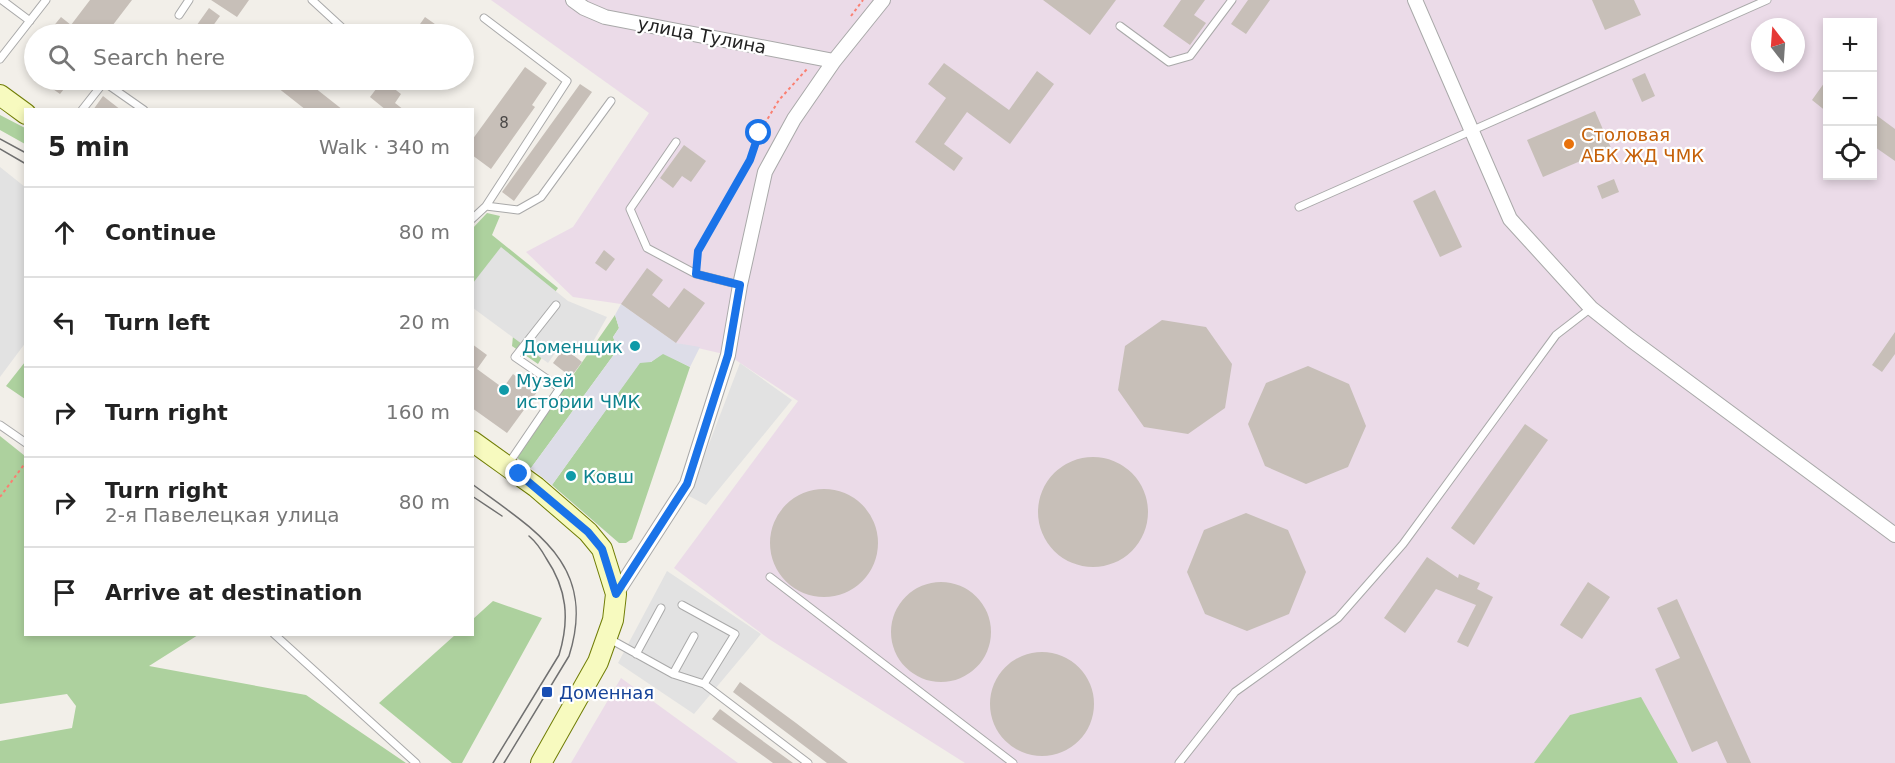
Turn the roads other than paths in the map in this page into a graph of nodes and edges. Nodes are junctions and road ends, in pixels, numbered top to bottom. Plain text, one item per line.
1 (2, 0) edge
2 (46, 0) edge
3 (189, 0) edge
4 (312, 0) edge
5 (573, 0) edge
6 (883, 0) edge
7 (1232, 0) edge
8 (1415, 0) edge
9 (1767, 0) edge
10 (179, 15) dead end
11 (484, 18) dead end
12 (30, 21) junction
13 (28, 24) edge
14 (338, 24) edge
15 (1120, 26) dead end
16 (24, 29) edge
17 (0, 59) edge
18 (834, 61) junction
19 (98, 90) edge
20 (115, 90) edge
21 (0, 95) edge
22 (611, 101) dead end
23 (84, 108) edge
24 (141, 108) edge
25 (24, 113) edge
26 (1471, 130) junction
27 (676, 142) dead end
28 (486, 206) junction
29 (1299, 207) dead end
30 (474, 217) edge
31 (740, 285) junction
32 (556, 305) dead end
33 (1592, 308) junction
34 (0, 425) edge
35 (24, 442) edge
36 (474, 442) edge
37 (507, 465) junction
38 (1895, 535) edge
39 (770, 577) dead end
40 (616, 594) junction
41 (681, 604) dead end
42 (661, 608) dead end
43 (276, 636) edge
44 (694, 636) dead end
45 (608, 638) junction
46 (636, 654) junction
47 (673, 674) junction
48 (704, 684) junction
49 (416, 763) edge
50 (541, 763) edge
51 (808, 763) edge
52 (1013, 763) edge
53 (1179, 763) edge

1 - 12 lane
2 - 12 lane
3 - 10 lane
4 - 14 lane
5 - 18 street, улица Тулина
6 - 18 street
7 - 15 lane
8 - 26 street
9 - 26 lane
11 - 28 lane
12 - 13 lane
16 - 17 lane
18 - 31 street
19 - 23 lane
20 - 24 lane
21 - 25 main road
22 - 28 lane
26 - 29 lane
26 - 33 street
27 - 31 lane
28 - 30 lane
31 - 40 street
32 - 37 lane
33 - 38 street
33 - 53 lane
34 - 35 lane
36 - 37 main road
37 - 40 main road
39 - 52 lane
40 - 45 main road
41 - 48 lane
42 - 46 lane
43 - 49 lane
44 - 47 lane
45 - 46 lane
45 - 50 main road
46 - 47 lane
47 - 48 lane
48 - 51 lane

